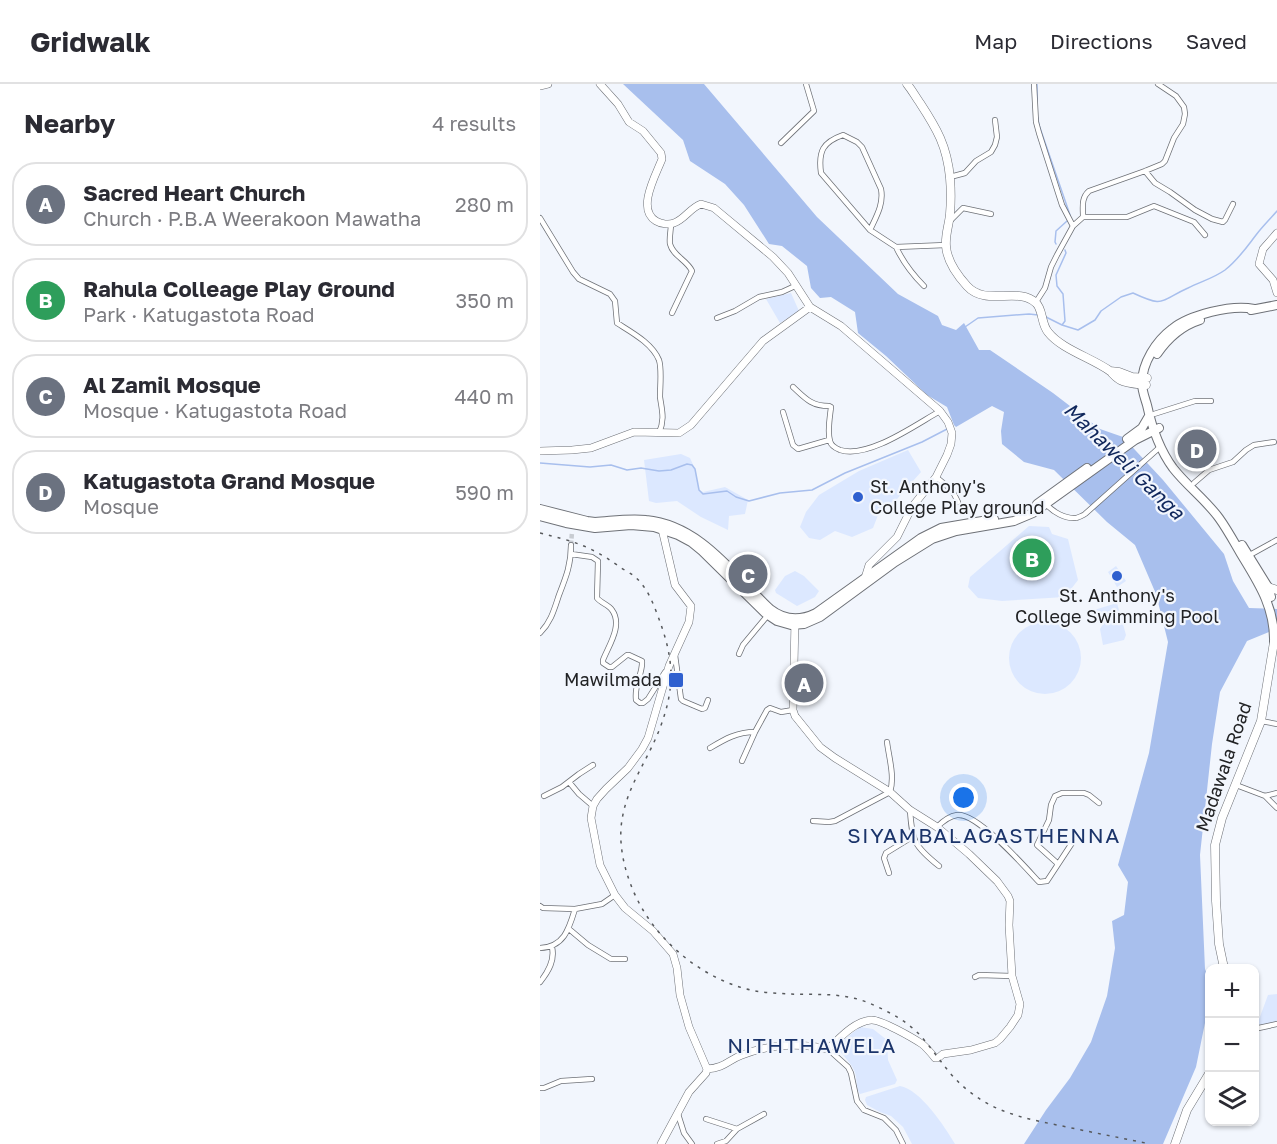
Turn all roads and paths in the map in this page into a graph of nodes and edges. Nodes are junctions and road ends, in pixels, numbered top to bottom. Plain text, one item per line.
1 (548, 84) edge
2 (600, 84) edge
3 (806, 84) edge
4 (907, 84) edge
5 (1034, 84) edge
6 (1158, 84) edge
7 (540, 86) edge
8 (995, 120) dead end
9 (781, 142) dead end
10 (1145, 171) junction
11 (950, 177) junction
12 (1233, 204) dead end
13 (992, 214) dead end
14 (1083, 217) junction
15 (540, 218) edge
16 (949, 222) junction
17 (671, 224) junction
18 (1073, 226) junction
19 (870, 230) junction
20 (1277, 233) edge
21 (1205, 235) dead end
22 (946, 245) junction
23 (896, 247) junction
24 (795, 286) junction
25 (924, 286) dead end
26 (1277, 293) edge
27 (1038, 305) junction
28 (1277, 305) edge
29 (810, 307) junction
30 (672, 313) dead end
31 (717, 318) dead end
32 (1144, 381) junction
33 (793, 387) dead end
34 (1211, 401) dead end
35 (940, 411) junction
36 (783, 412) dead end
37 (1152, 415) junction
38 (1155, 427) junction
39 (1143, 432) junction
40 (659, 433) junction
41 (830, 440) junction
42 (1274, 442) dead end
43 (1160, 447) junction
44 (540, 451) edge
45 (936, 477) junction
46 (1194, 483) junction
47 (1049, 500) junction
48 (958, 502) dead end
49 (540, 509) edge
50 (540, 516) edge
51 (572, 525) junction
52 (661, 525) junction
53 (1277, 540) edge
54 (571, 545) tunnel mouth
55 (571, 554) junction
56 (1246, 557) junction
57 (865, 580) junction
58 (1271, 598) edge
59 (768, 615) junction
60 (795, 622) junction
61 (1277, 626) edge
62 (540, 633) edge
63 (1276, 644) edge
64 (675, 653) junction
65 (739, 654) dead end
66 (669, 666) junction
67 (708, 700) dead end
68 (793, 710) junction
69 (1261, 721) junction
70 (1277, 724) edge
71 (755, 732) junction
72 (887, 742) dead end
73 (710, 748) dead end
74 (742, 761) dead end
75 (593, 765) dead end
76 (569, 782) junction
77 (1236, 785) junction
78 (890, 792) junction
79 (1277, 793) edge
80 (544, 796) dead end
81 (1264, 796) junction
82 (1099, 803) dead end
83 (593, 806) junction
84 (1277, 808) edge
85 (910, 810) junction
86 (813, 821) dead end
87 (937, 827) junction
88 (912, 837) junction
89 (1072, 843) dead end
90 (1058, 863) junction
91 (939, 866) dead end
92 (889, 873) dead end
93 (615, 895) junction
94 (540, 906) edge
95 (575, 909) junction
96 (569, 929) junction
97 (552, 947) junction
98 (540, 948) edge
99 (625, 959) dead end
100 (1223, 964) edge
101 (1012, 976) junction
102 (975, 977) dead end
103 (540, 981) edge
104 (1277, 1024) edge
105 (1259, 1028) edge
106 (828, 1049) junction
107 (707, 1069) junction
108 (1205, 1078) edge
109 (592, 1079) dead end
110 (540, 1088) edge
111 (678, 1113) junction
112 (764, 1114) dead end
113 (706, 1119) dead end
114 (737, 1129) junction
115 (661, 1144) edge
116 (692, 1144) edge
117 (717, 1144) edge
118 (903, 1144) edge
119 (1176, 1144) edge

1 - 7 street
2 - 17 street
3 - 9 street
4 - 11 main road
5 - 18 street
6 - 10 street
8 - 11 street
10 - 12 street
10 - 14 street
11 - 16 main road
13 - 16 street
14 - 18 street
14 - 21 street
15 - 40 street
16 - 22 main road
17 - 24 street
17 - 30 street
18 - 27 street
19 - 19 street
19 - 23 street
20 - 26 street
22 - 23 street
22 - 27 main road
23 - 25 street
24 - 29 street
24 - 31 street
27 - 32 main road
28 - 32 highway
29 - 35 street
29 - 40 street
32 - 37 highway
33 - 41 street
34 - 37 street
35 - 41 street
35 - 45 street
36 - 41 street
37 - 38 highway
37 - 39 highway
38 - 39 highway
38 - 43 highway, Madawala Road
38 - 46 highway, Madawala Road
39 - 43 highway
39 - 47 highway
40 - 44 street
42 - 46 street
43 - 47 street
43 - 56 highway, Madawala Road
45 - 48 street
45 - 57 street
46 - 56 highway, Madawala Road
47 - 57 highway
49 - 51 highway
50 - 51 highway
51 - 52 highway
52 - 59 highway
52 - 60 highway
52 - 64 street
53 - 56 street
54 - 55 street
55 - 62 street
55 - 66 street
56 - 58 highway, Madawala Road
57 - 60 highway
58 - 61 highway, Madawala Road
58 - 63 highway, Madawala Road
59 - 60 highway
59 - 65 street
60 - 68 street
63 - 69 main road, Madawala Road
64 - 66 street
64 - 67 street
66 - 83 street
68 - 71 street
68 - 78 street
69 - 70 street
69 - 77 main road, Madawala Road
71 - 73 street
71 - 74 street
72 - 78 street
75 - 76 street
76 - 80 street
76 - 83 street
77 - 81 street
77 - 100 main road, Madawala Road
78 - 85 street
78 - 86 street
79 - 81 street
81 - 84 street
82 - 90 street
83 - 93 street
85 - 87 street
85 - 88 street
87 - 90 street
87 - 101 street
88 - 91 street
88 - 92 street
89 - 90 street
93 - 95 street
93 - 107 street
94 - 95 street
95 - 96 street
96 - 97 street
96 - 99 street
97 - 98 street
97 - 103 street
101 - 102 street
101 - 106 street
104 - 105 street
106 - 107 street
106 - 118 street
107 - 111 street
108 - 119 main road
109 - 110 street
111 - 115 street
111 - 116 street
112 - 114 street
113 - 114 street
114 - 117 street

